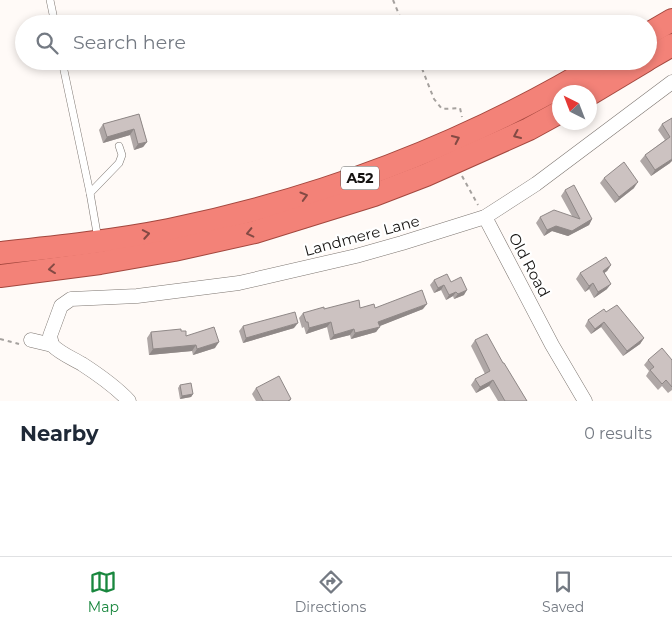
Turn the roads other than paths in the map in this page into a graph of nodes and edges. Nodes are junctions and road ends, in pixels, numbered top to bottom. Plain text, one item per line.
1 (50, 0) edge
2 (53, 15) edge
3 (672, 20) edge
4 (657, 29) edge
5 (672, 45) edge
6 (657, 54) edge
7 (64, 70) edge
8 (588, 70) edge
9 (630, 70) edge
10 (672, 82) edge
11 (597, 90) edge
12 (552, 116) edge
13 (119, 146) dead end
14 (90, 193) junction
15 (485, 217) junction
16 (98, 242) junction
17 (0, 253) edge
18 (0, 276) edge
19 (31, 340) dead end
20 (52, 346) junction
21 (129, 401) edge
22 (585, 401) edge

1 - 2 lane
3 - 4 highway
5 - 6 highway
7 - 14 lane
16 -> 8 highway, A52
9 - 11 highway
10 - 15 street, Landmere Lane
12 -> 18 highway, A52
13 - 14 lane
14 - 16 lane
15 - 20 street, Landmere Lane
15 - 22 street, Old Road
16 - 17 highway, A52
19 - 20 street
20 - 21 street

